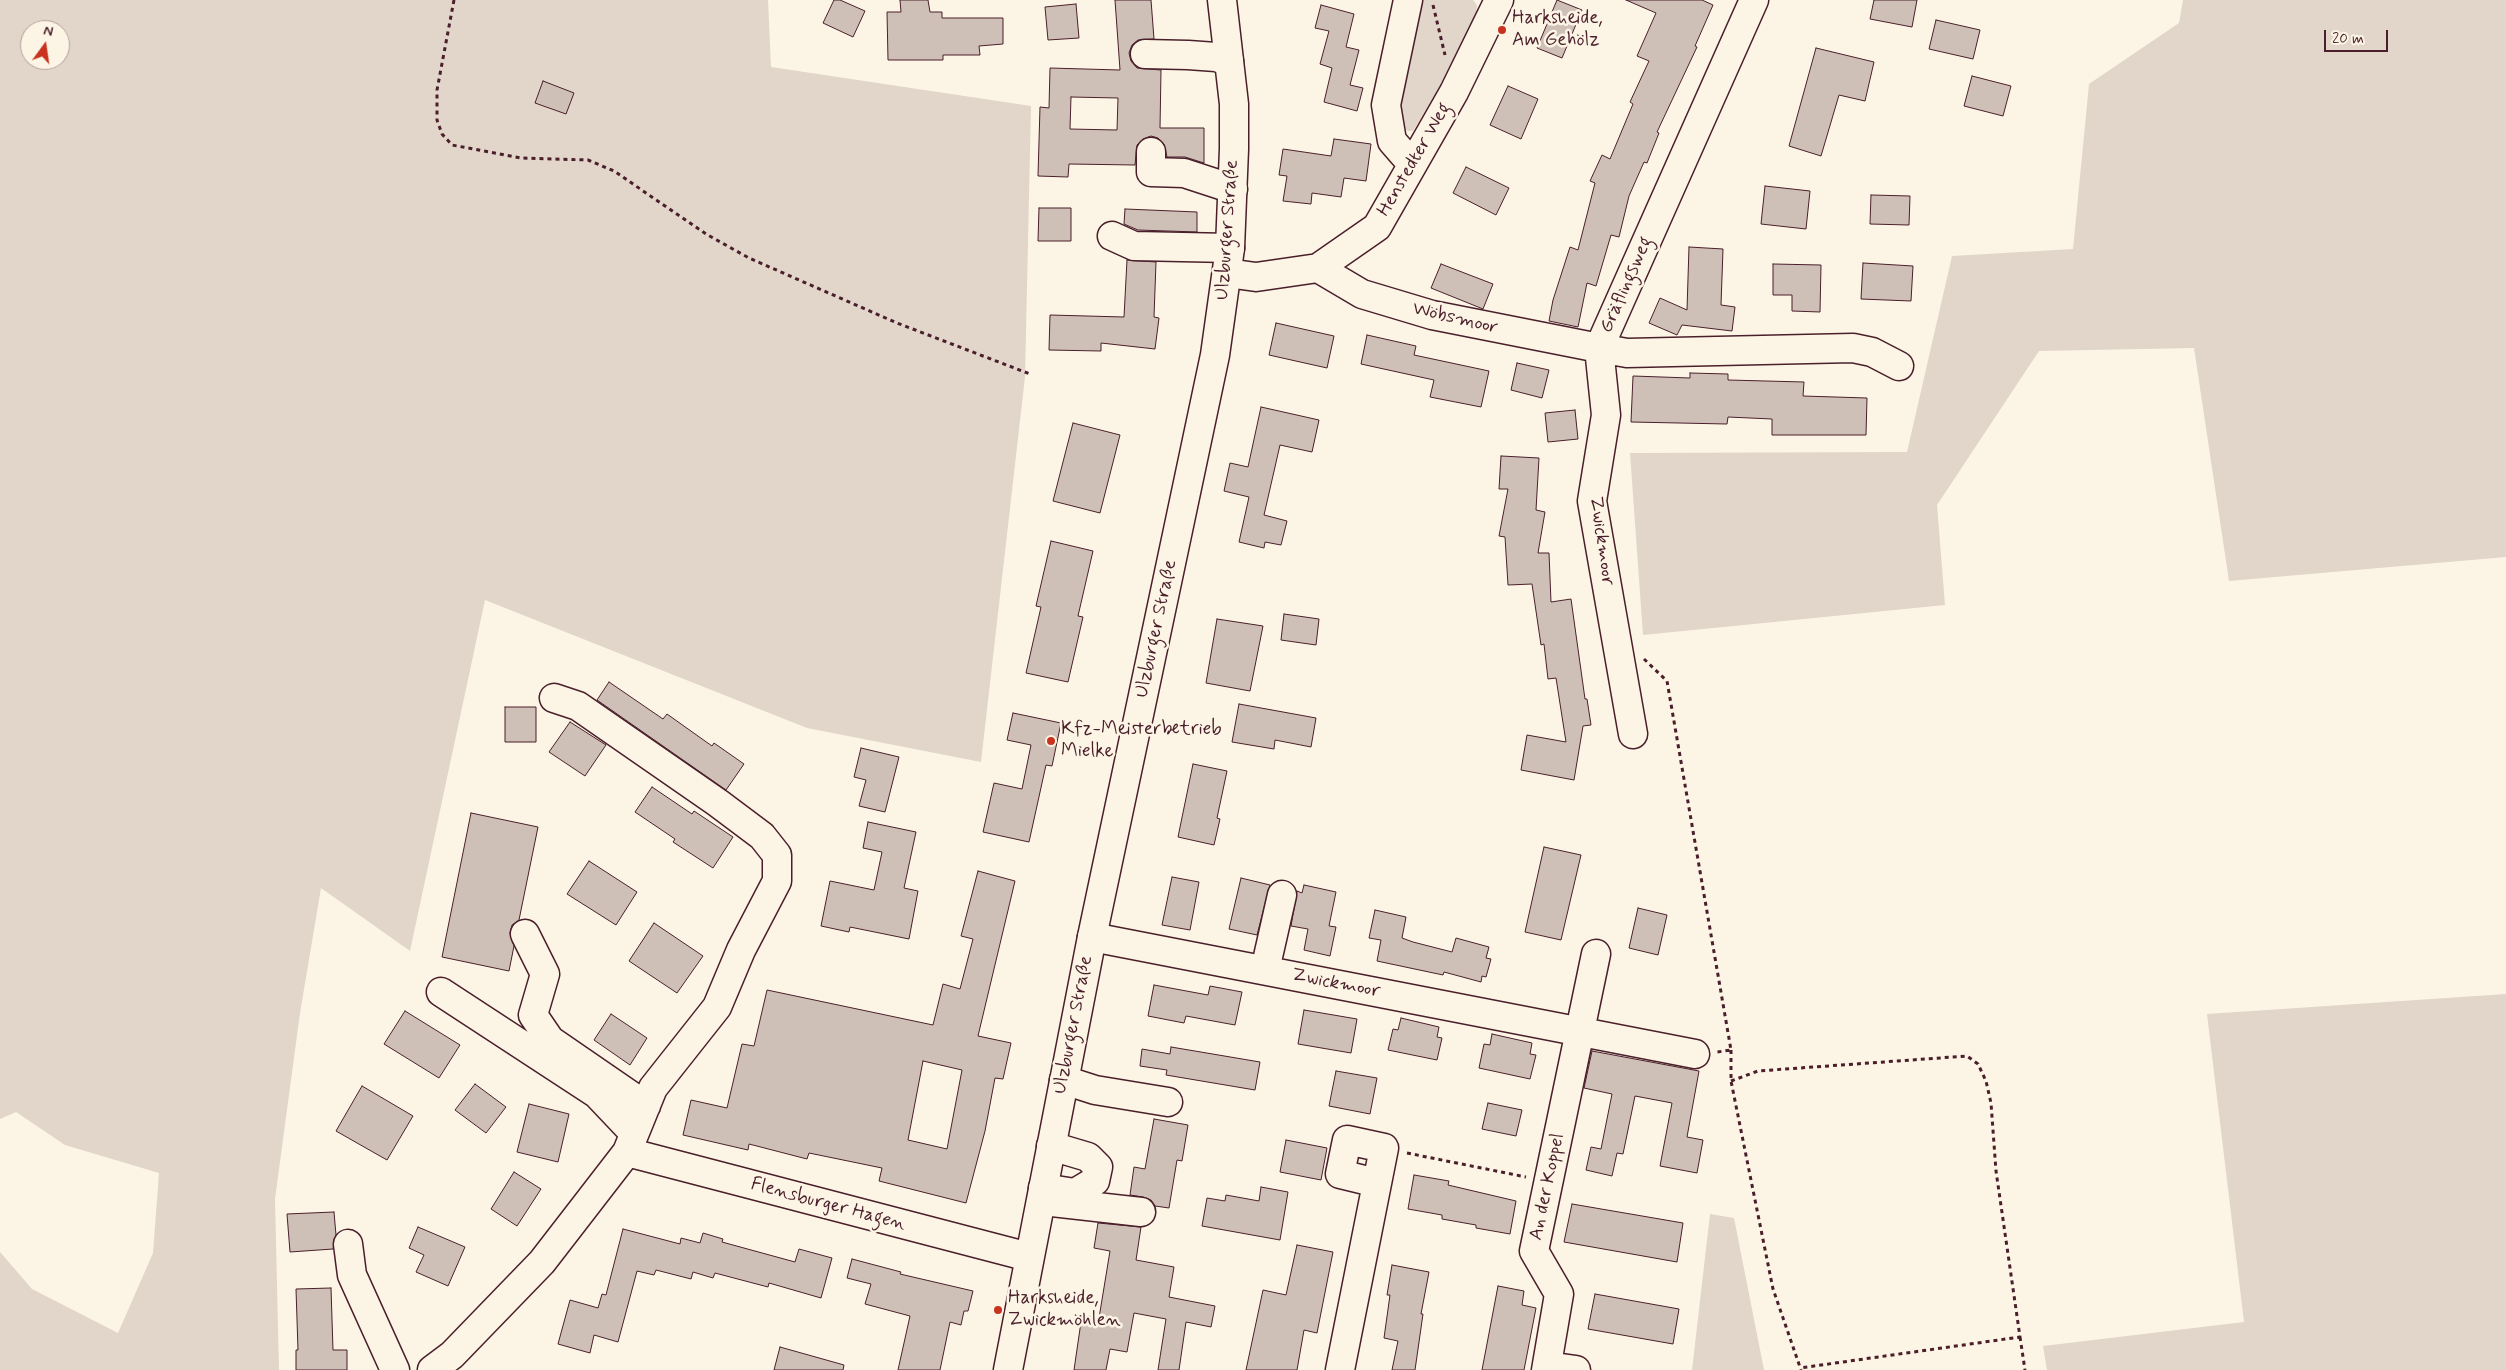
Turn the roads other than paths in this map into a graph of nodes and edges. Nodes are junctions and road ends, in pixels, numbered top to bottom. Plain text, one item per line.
1 (1222, 0) edge
2 (1408, 0) edge
3 (1499, 0) edge
4 (1754, 0) edge
5 (1145, 54) dead end
6 (1229, 61) junction
7 (1151, 152) dead end
8 (1412, 164) junction
9 (1233, 189) junction
10 (1112, 236) dead end
11 (1228, 261) junction
12 (1318, 268) junction
13 (1599, 348) junction
14 (1899, 366) dead end
15 (554, 698) dead end
16 (1633, 734) dead end
17 (1282, 895) dead end
18 (525, 934) dead end
19 (1092, 937) junction
20 (1596, 954) dead end
21 (1265, 970) junction
22 (441, 992) dead end
23 (1580, 1032) junction
24 (1695, 1054) road end
25 (1064, 1080) junction
26 (1168, 1102) dead end
27 (646, 1106) junction
28 (630, 1143) junction
29 (1051, 1146) junction
30 (1377, 1183) junction
31 (1042, 1194) junction
32 (1141, 1212) dead end
33 (348, 1244) dead end
34 (1029, 1257) junction
35 (1546, 1368) edge
36 (395, 1370) edge
37 (432, 1370) edge
38 (1008, 1370) edge
39 (1340, 1370) edge
40 (1576, 1370) edge

1 - 6 street, Ulzburger Straße
2 - 8 street
3 - 8 street, Henstedter Weg
4 - 13 street, Gräflingsweg
5 - 6 street
6 - 9 street, Ulzburger Straße
7 - 9 street
8 - 12 street, Henstedter Weg
9 - 11 street, Ulzburger Straße
10 - 11 street, Henstedter Weg
11 - 12 street, Henstedter Weg
11 - 19 street, Ulzburger Straße
12 - 13 street, Wöbsmoor
13 - 14 street, Gräflingsweg
13 - 16 street, Zwickmoor
15 - 27 street
17 - 21 street
18 - 27 street
19 - 21 street, Zwickmoor
19 - 25 street, Ulzburger Straße
20 - 23 street
21 - 23 street, Zwickmoor
22 - 28 street
23 - 24 street, Zwickmoor
23 - 35 street, An der Koppel
25 - 26 street
25 - 29 street, Ulzburger Straße
27 - 28 street
28 - 34 street, Flensburger Hagen
28 - 37 street
29 - 31 street, Ulzburger Straße
29 - 31 street
30 - 30 street
30 - 39 street
31 - 32 street
31 - 34 street, Ulzburger Straße
33 - 36 street
34 - 38 street, Ulzburger Straße
35 - 40 street, An der Koppel

